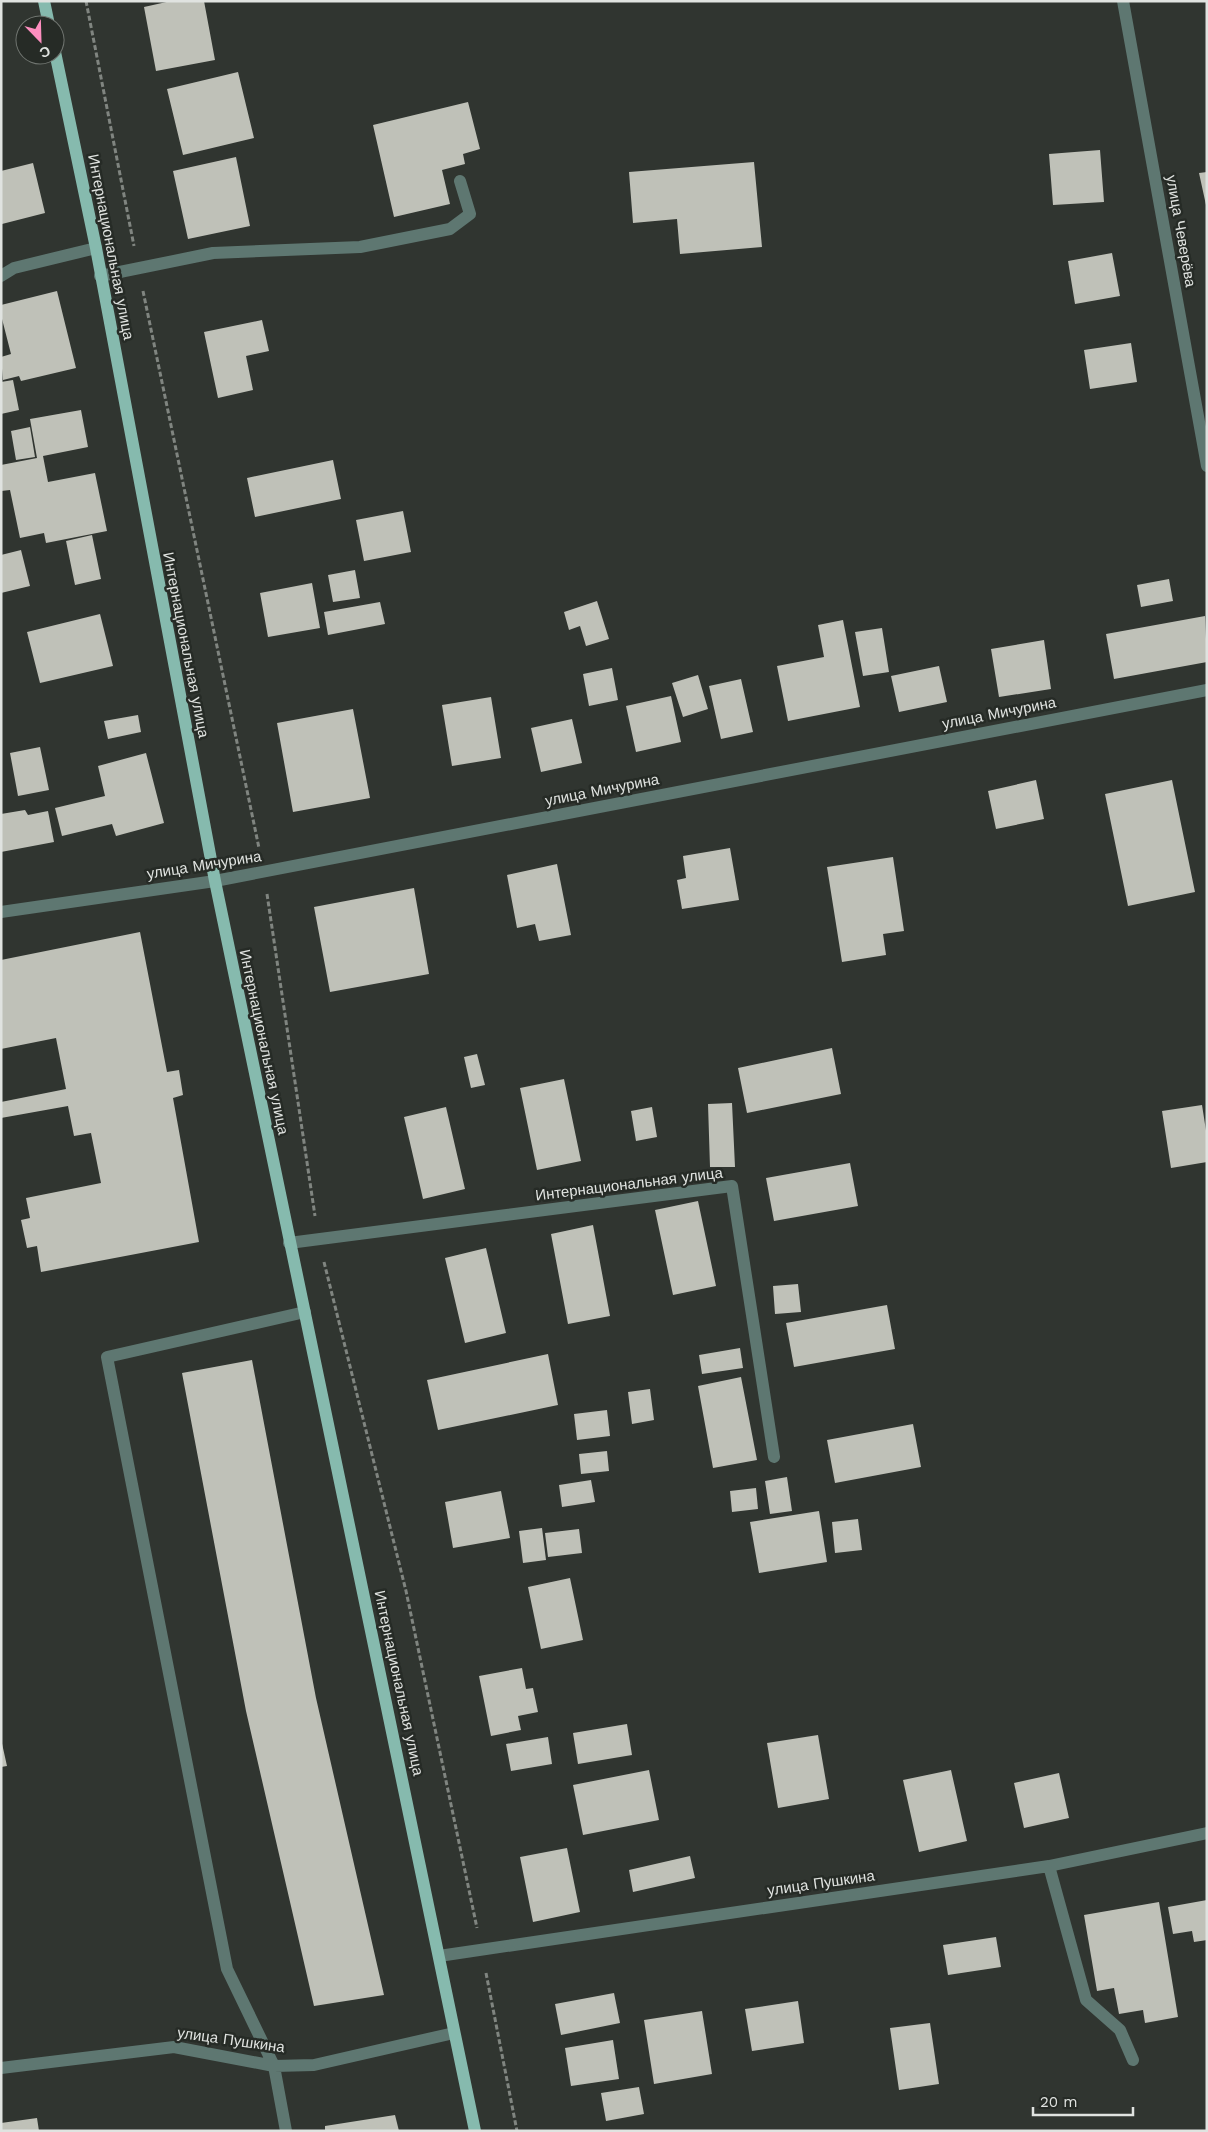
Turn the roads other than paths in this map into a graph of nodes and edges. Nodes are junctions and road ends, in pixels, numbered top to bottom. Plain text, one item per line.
1 (44, 1) edge
2 (1123, 1) edge
3 (47, 15) edge
4 (58, 65) edge
5 (460, 181) dead end
6 (96, 248) junction
7 (1, 276) edge
8 (100, 276) junction
9 (1207, 466) edge
10 (1207, 690) edge
11 (215, 881) junction
12 (1, 912) edge
13 (289, 1243) junction
14 (305, 1312) junction
15 (774, 1457) dead end
16 (1207, 1833) edge
17 (1048, 1866) junction
18 (439, 1956) junction
19 (454, 2033) junction
20 (1133, 2060) dead end
21 (274, 2066) junction
22 (1, 2068) edge
23 (286, 2131) edge
24 (475, 2131) edge

1 - 3 main road
2 - 9 street, улица Чеверёва
4 - 6 main road, Интернациональная улица
5 - 8 street
6 - 7 street
6 - 8 main road, Интернациональная улица
8 - 11 main road, Интернациональная улица
10 - 11 street, улица Мичурина
11 - 12 street, улица Мичурина
11 - 13 main road, Интернациональная улица
13 - 14 main road, Интернациональная улица
13 - 15 street, Интернациональная улица
14 - 18 main road, Интернациональная улица
14 - 21 street
16 - 17 street, улица Пушкина
17 - 18 street, улица Пушкина
17 - 20 street
18 - 19 main road, Интернациональная улица
19 - 21 street, улица Пушкина
19 - 24 main road, Интернациональная улица
21 - 22 street, улица Пушкина
21 - 23 street

